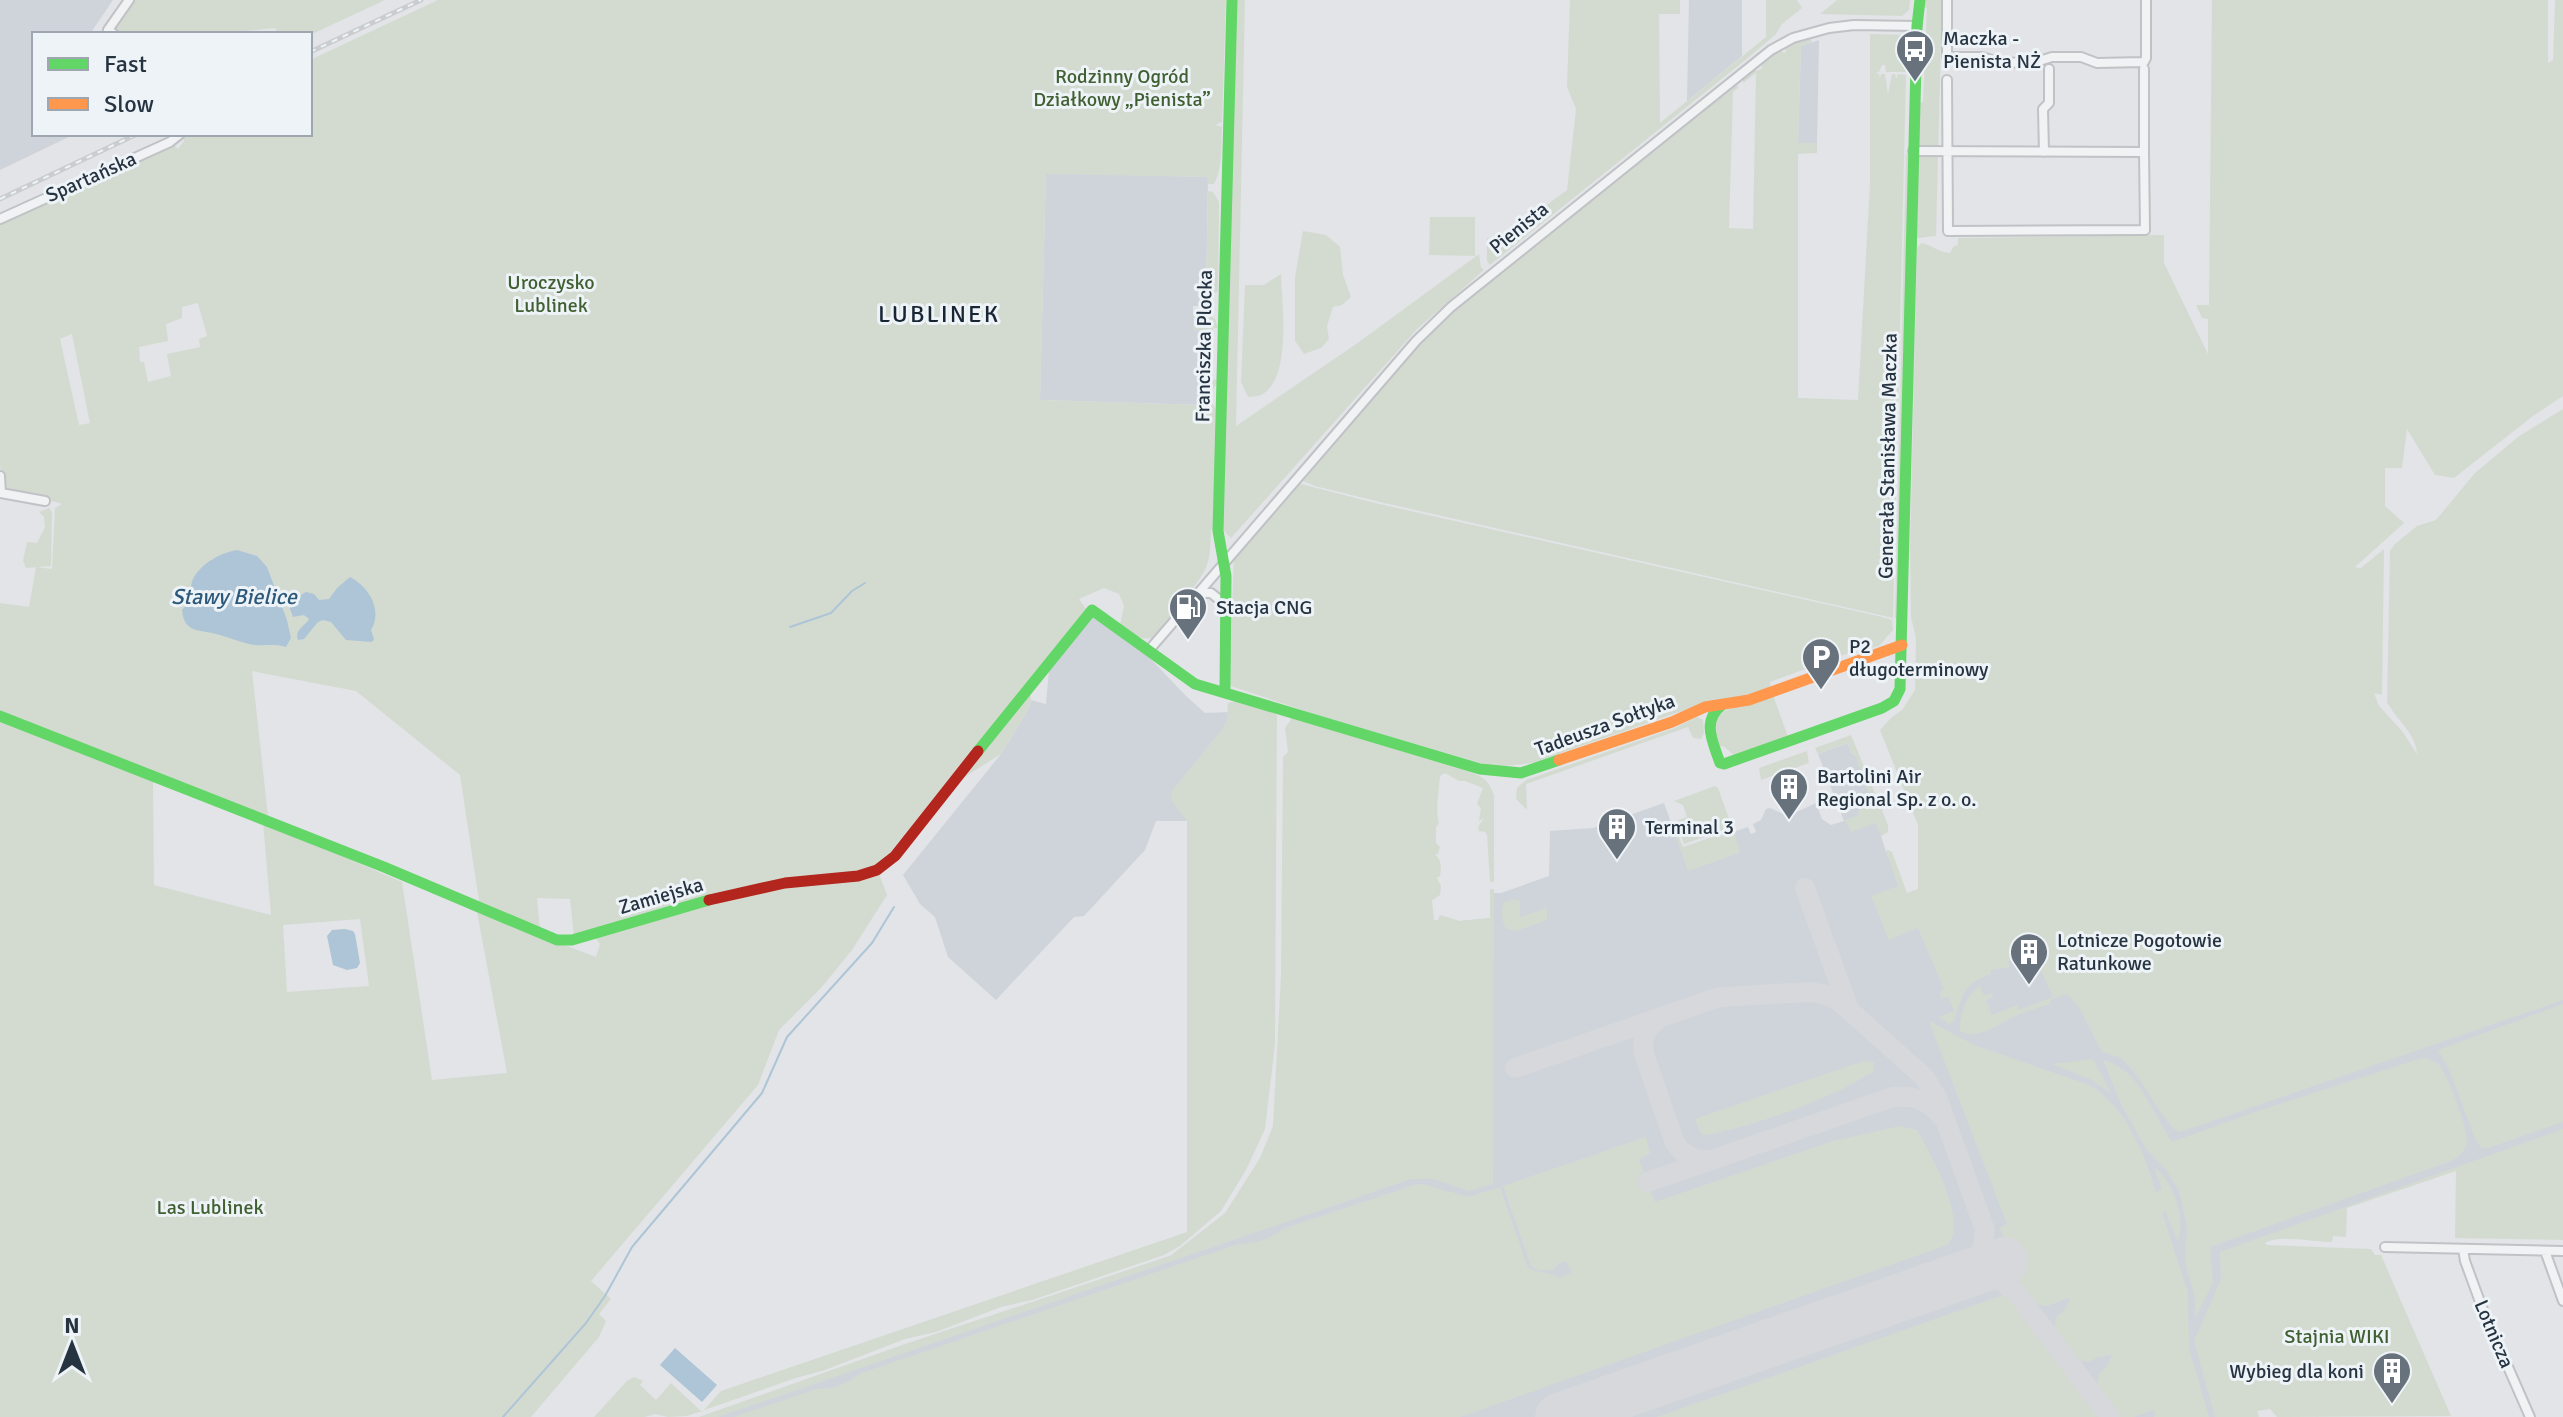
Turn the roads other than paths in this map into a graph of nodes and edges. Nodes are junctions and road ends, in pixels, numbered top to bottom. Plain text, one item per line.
1 (129, 0) edge
2 (1232, 0) edge
3 (1920, 0) edge
4 (1947, 0) edge
5 (2146, 0) edge
6 (1917, 26) junction
7 (111, 32) edge
8 (2049, 69) dead end
9 (2144, 69) dead end
10 (1947, 80) dead end
11 (178, 136) edge
12 (1913, 151) junction
13 (1948, 151) junction
14 (2044, 152) junction
15 (2144, 152) junction
16 (0, 219) edge
17 (0, 476) edge
18 (0, 493) edge
19 (45, 501) dead end
20 (1223, 561) junction
21 (1197, 593) junction
22 (1226, 605) junction
23 (1902, 645) junction
24 (1150, 649) junction
25 (1225, 691) junction
26 (1722, 705) junction
27 (0, 716) edge
28 (1687, 716) junction
29 (1708, 722) junction
30 (2385, 1247) dead end
31 (2463, 1249) junction
32 (2545, 1251) junction
33 (2563, 1251) edge
34 (2563, 1301) edge
35 (2530, 1417) edge

1 - 7 street
2 - 20 street, Franciszka Plocka
3 - 6 street
4 - 5 street
6 - 12 street, Generała Stanisława Maczka
6 - 20 street, Pienista
8 - 14 street
9 - 15 street
10 - 13 street
11 - 16 street, Spartańska
12 - 13 street
12 - 23 street, Generała Stanisława Maczka
13 - 14 street
13 - 15 street
14 - 15 street
17 - 18 street
18 - 19 street
20 - 21 street, Pienista
20 - 22 street, Franciszka Plocka
21 - 22 street
21 - 24 street, Pienista
22 - 25 street, Franciszka Plocka
23 - 26 street, Tadeusza Sołtyka
23 - 29 street, Generała Stanisława Maczka
24 - 25 street, Zamiejska
24 - 27 street, Zamiejska
25 - 28 street, Tadeusza Sołtyka
26 - 28 street, Tadeusza Sołtyka
26 - 29 street
28 - 29 street
30 - 31 street
31 - 32 street
31 - 35 street, Lotnicza
32 - 33 street
32 - 34 street

